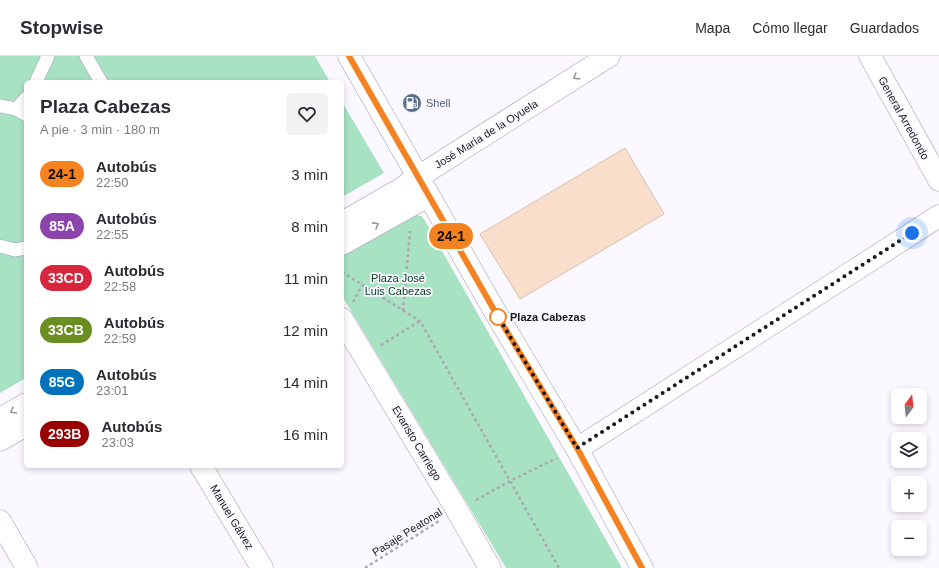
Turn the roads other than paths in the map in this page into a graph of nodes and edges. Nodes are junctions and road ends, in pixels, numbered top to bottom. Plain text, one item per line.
1 (48, 56) edge
2 (86, 56) edge
3 (349, 56) edge
4 (609, 56) edge
5 (870, 56) edge
6 (37, 80) edge
7 (100, 80) edge
8 (0, 106) edge
9 (21, 112) edge
10 (418, 176) junction
11 (939, 180) edge
12 (428, 196) junction
13 (939, 216) edge
14 (344, 222) edge
15 (344, 243) edge
16 (0, 246) edge
17 (24, 248) edge
18 (344, 322) edge
19 (24, 405) edge
20 (0, 419) edge
21 (24, 426) edge
22 (0, 440) edge
23 (577, 448) junction
24 (202, 468) edge
25 (0, 521) edge
26 (27, 568) edge
27 (262, 568) edge
28 (490, 568) edge
29 (642, 568) edge

1 - 6 lane
2 - 7 lane
3 - 10 street
4 -> 10 street, José María de la Oyuela
5 - 11 street, General Arredondo
8 - 9 lane
10 - 12 street
10 - 14 street, José María de la Oyuela
15 -> 12 street
12 - 23 street
13 - 23 street
16 - 17 lane
18 - 28 street, Evaristo Carriego
19 -> 20 street
21 - 22 street
23 - 29 street
24 - 27 street, Manuel Gálvez
25 - 26 street

